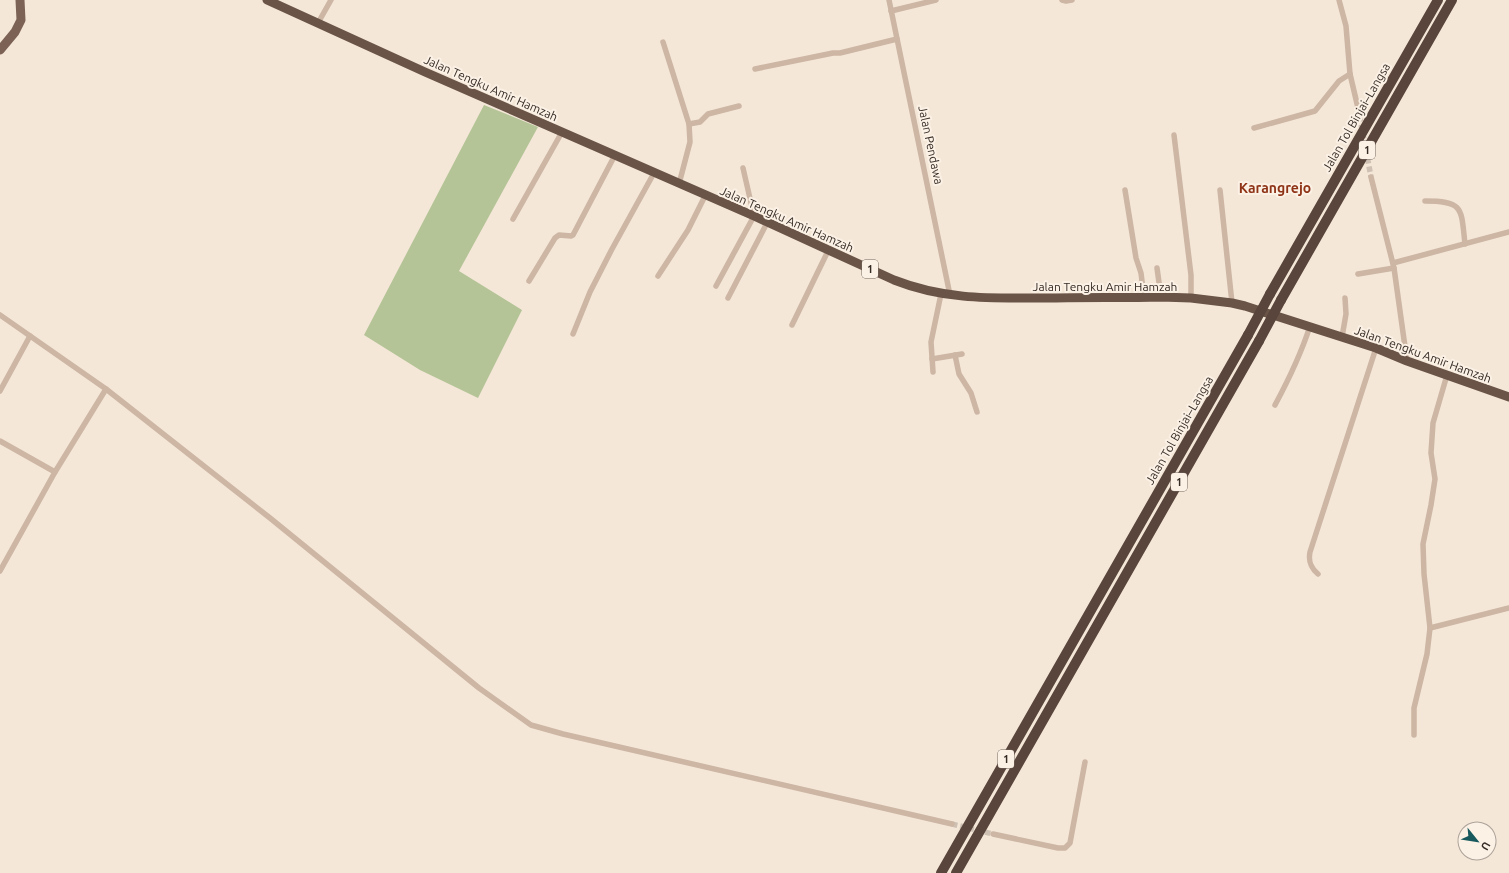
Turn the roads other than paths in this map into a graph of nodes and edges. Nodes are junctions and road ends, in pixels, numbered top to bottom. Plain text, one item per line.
1 (20, 0) edge
2 (268, 0) edge
3 (331, 0) edge
4 (889, 0) edge
5 (936, 0) edge
6 (1062, 0) edge
7 (1072, 0) edge
8 (1339, 0) edge
9 (1438, 0) edge
10 (1452, 0) edge
11 (891, 11) junction
12 (318, 23) junction
13 (897, 39) junction
14 (663, 42) dead end
15 (0, 50) edge
16 (755, 69) dead end
17 (1350, 74) junction
18 (739, 106) dead end
19 (1358, 108) tunnel mouth
20 (689, 124) junction
21 (1254, 128) dead end
22 (562, 132) junction
23 (1174, 135) dead end
24 (615, 155) junction
25 (743, 168) dead end
26 (654, 173) junction
27 (1371, 177) tunnel mouth
28 (679, 184) junction
29 (1125, 190) dead end
30 (1220, 190) dead end
31 (706, 196) junction
32 (1425, 201) dead end
33 (754, 216) junction
34 (513, 219) dead end
35 (767, 223) junction
36 (1509, 232) edge
37 (1465, 244) junction
38 (828, 251) junction
39 (1393, 266) junction
40 (1157, 268) dead end
41 (1358, 274) dead end
42 (658, 276) dead end
43 (528, 281) dead end
44 (716, 286) dead end
45 (940, 294) junction
46 (950, 295) junction
47 (1160, 296) junction
48 (1144, 297) junction
49 (728, 298) dead end
50 (1191, 298) junction
51 (1345, 298) dead end
52 (1232, 303) junction
53 (0, 314) edge
54 (792, 325) dead end
55 (1310, 326) junction
56 (573, 334) dead end
57 (30, 336) junction
58 (1342, 338) junction
59 (1376, 348) junction
60 (962, 354) dead end
61 (955, 355) junction
62 (932, 358) junction
63 (1407, 361) junction
64 (933, 372) dead end
65 (1447, 375) junction
66 (106, 389) junction
67 (0, 391) edge
68 (1509, 397) edge
69 (1275, 405) dead end
70 (977, 412) dead end
71 (0, 441) edge
72 (55, 472) junction
73 (0, 571) edge
74 (1318, 574) dead end
75 (1509, 608) edge
76 (1430, 628) junction
77 (1414, 735) dead end
78 (1085, 762) dead end
79 (952, 824) tunnel mouth
80 (993, 834) tunnel mouth
81 (941, 873) edge
82 (956, 873) edge

1 - 15 main road
2 - 12 highway, Jalan Tengku Amir Hamzah / 1
3 - 12 street
4 - 11 street, Jalan Pendawa
5 - 11 street
6 - 7 street
8 - 17 street
9 - 81 highway, Jalan Tol Binjai–Langsa / 1, bridge
10 - 82 highway, 1, bridge
11 - 13 street, Jalan Pendawa
12 - 22 highway, Jalan Tengku Amir Hamzah / 1
13 - 16 street
13 - 46 street, Jalan Pendawa
14 - 20 street
17 - 19 street
17 - 21 street
18 - 20 street
20 - 28 street
22 - 24 highway, Jalan Tengku Amir Hamzah / 1
22 - 34 street
23 - 50 street
24 - 26 highway, Jalan Tengku Amir Hamzah / 1
24 - 43 street
25 - 33 street
26 - 28 highway, Jalan Tengku Amir Hamzah / 1
26 - 56 street
27 - 39 street
28 - 31 highway, Jalan Tengku Amir Hamzah / 1
29 - 48 street
30 - 52 street
31 - 33 highway, Jalan Tengku Amir Hamzah / 1
31 - 42 street
32 - 37 street
33 - 35 highway, Jalan Tengku Amir Hamzah / 1
33 - 44 street
35 - 38 highway, Jalan Tengku Amir Hamzah / 1
35 - 49 street
36 - 37 street
37 - 39 street
38 - 45 highway, Jalan Tengku Amir Hamzah / 1
38 - 54 street
39 - 41 street
39 - 63 street
40 - 47 street
45 - 46 highway, Jalan Tengku Amir Hamzah / 1
45 - 62 street
46 - 48 highway, Jalan Tengku Amir Hamzah / 1
47 - 48 highway, Jalan Tengku Amir Hamzah / 1
47 - 50 highway, Jalan Tengku Amir Hamzah / 1
50 - 52 highway, Jalan Tengku Amir Hamzah / 1
51 - 58 street
52 - 55 highway, Jalan Tengku Amir Hamzah / 1
53 - 57 street
55 - 58 highway, Jalan Tengku Amir Hamzah / 1
55 - 69 street
57 - 66 street
57 - 67 street
58 - 59 highway, Jalan Tengku Amir Hamzah / 1
59 - 63 highway, Jalan Tengku Amir Hamzah / 1
59 - 74 street
60 - 61 street
61 - 62 street
61 - 70 street
62 - 64 street
63 - 65 highway, Jalan Tengku Amir Hamzah / 1
65 - 68 highway, Jalan Tengku Amir Hamzah / 1
65 - 76 street
66 - 72 street
66 - 79 street
71 - 72 street
72 - 73 street
75 - 76 street
76 - 77 street
78 - 80 street

